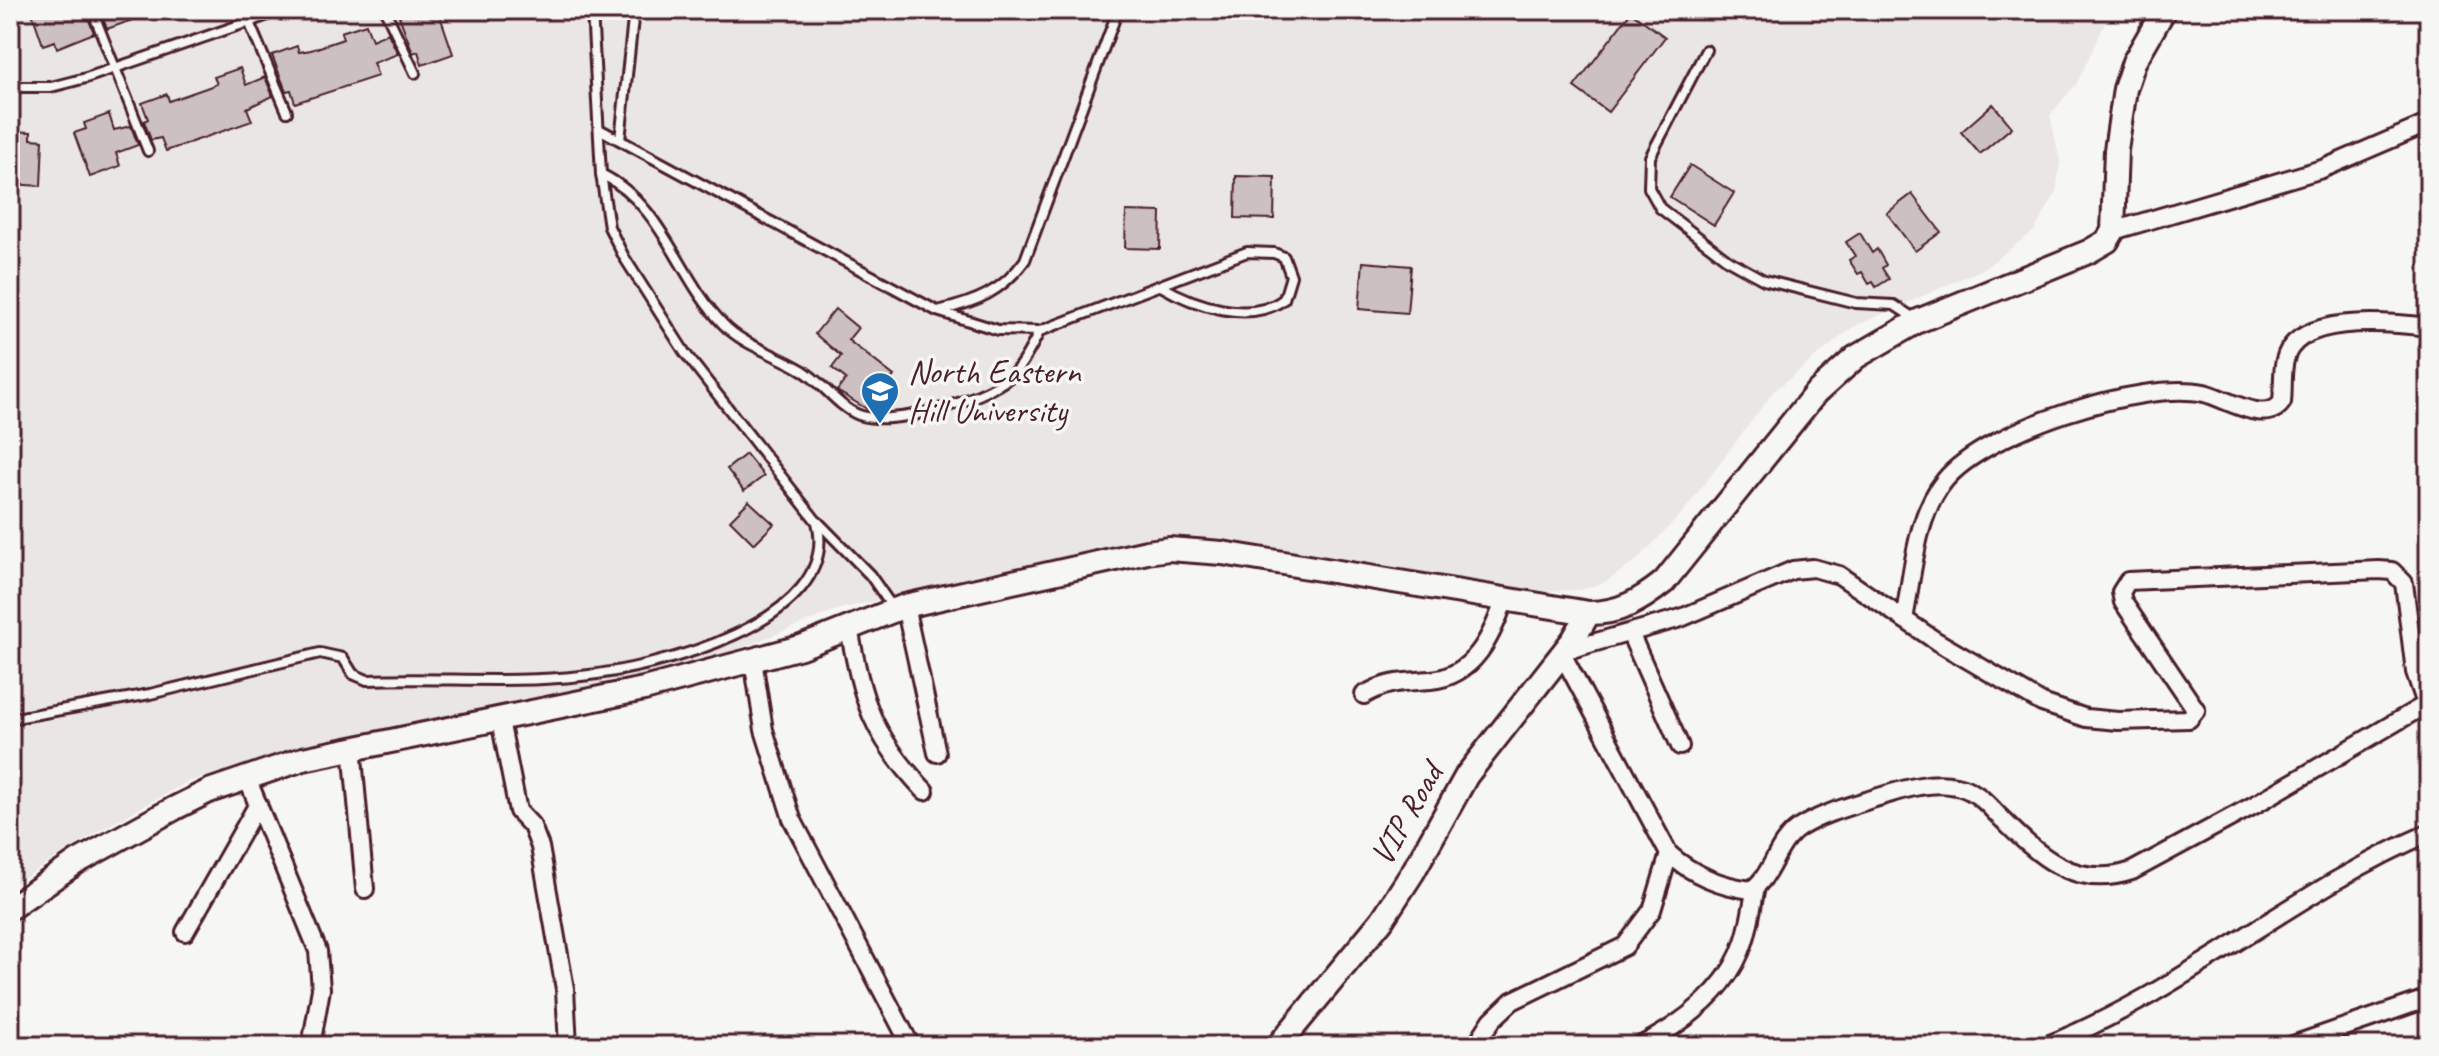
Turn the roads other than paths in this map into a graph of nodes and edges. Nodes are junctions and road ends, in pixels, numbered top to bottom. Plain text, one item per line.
1 (92, 10) edge
2 (244, 10) edge
3 (283, 10) edge
4 (385, 10) edge
5 (592, 10) edge
6 (634, 10) edge
7 (1118, 10) edge
8 (2164, 10) edge
9 (249, 22) junction
10 (1706, 50) dead end
11 (116, 69) junction
12 (415, 73) dead end
13 (10, 87) edge
14 (287, 112) dead end
15 (2429, 123) edge
16 (599, 129) junction
17 (620, 140) junction
18 (148, 151) dead end
19 (601, 174) junction
20 (2113, 231) junction
21 (1161, 286) junction
22 (937, 311) junction
23 (1918, 321) junction
24 (2429, 327) edge
25 (1040, 331) junction
26 (817, 522) junction
27 (1504, 601) junction
28 (899, 608) junction
29 (1589, 613) junction
30 (1904, 619) junction
31 (849, 628) junction
32 (1630, 633) junction
33 (1561, 652) junction
34 (753, 660) junction
35 (1364, 695) dead end
36 (2427, 709) edge
37 (10, 719) edge
38 (500, 720) junction
39 (1680, 746) dead end
40 (352, 747) junction
41 (937, 753) dead end
42 (247, 778) junction
43 (925, 791) dead end
44 (258, 804) junction
45 (2429, 833) edge
46 (1669, 854) junction
47 (1756, 887) junction
48 (365, 889) dead end
49 (10, 908) edge
50 (185, 932) dead end
51 (2429, 998) edge
52 (311, 1046) edge
53 (568, 1046) edge
54 (911, 1046) edge
55 (1278, 1046) edge
56 (1475, 1046) edge
57 (1640, 1046) edge
58 (2045, 1046) edge
59 (2290, 1046) edge

1 - 11 lane
2 - 9 lane
3 - 9 lane
4 - 12 lane
5 - 16 lane
6 - 17 lane
7 - 22 lane
8 - 20 street
9 - 11 lane
9 - 14 lane
10 - 23 lane
11 - 13 lane
11 - 18 lane
15 - 20 street
16 - 17 lane
16 - 19 lane
17 - 22 lane
19 - 25 lane
19 - 26 lane
20 - 23 street
21 - 21 lane
21 - 25 lane
22 - 25 lane
23 - 29 street
24 - 30 street
26 - 28 lane
26 - 37 lane
27 - 28 street
27 - 29 street
27 - 35 street
28 - 31 street
28 - 41 street
29 - 33 street, VIP Road
30 - 32 street
30 - 36 street
31 - 34 street
31 - 43 street
32 - 33 street
32 - 39 street
33 - 46 street
33 - 55 street, VIP Road
34 - 38 street
34 - 54 street
36 - 47 street
38 - 40 street
38 - 53 street
40 - 42 street
40 - 48 street
42 - 44 street
42 - 49 street
44 - 50 street
44 - 52 street
45 - 58 street
46 - 47 street
46 - 56 street
47 - 57 street
51 - 59 street

